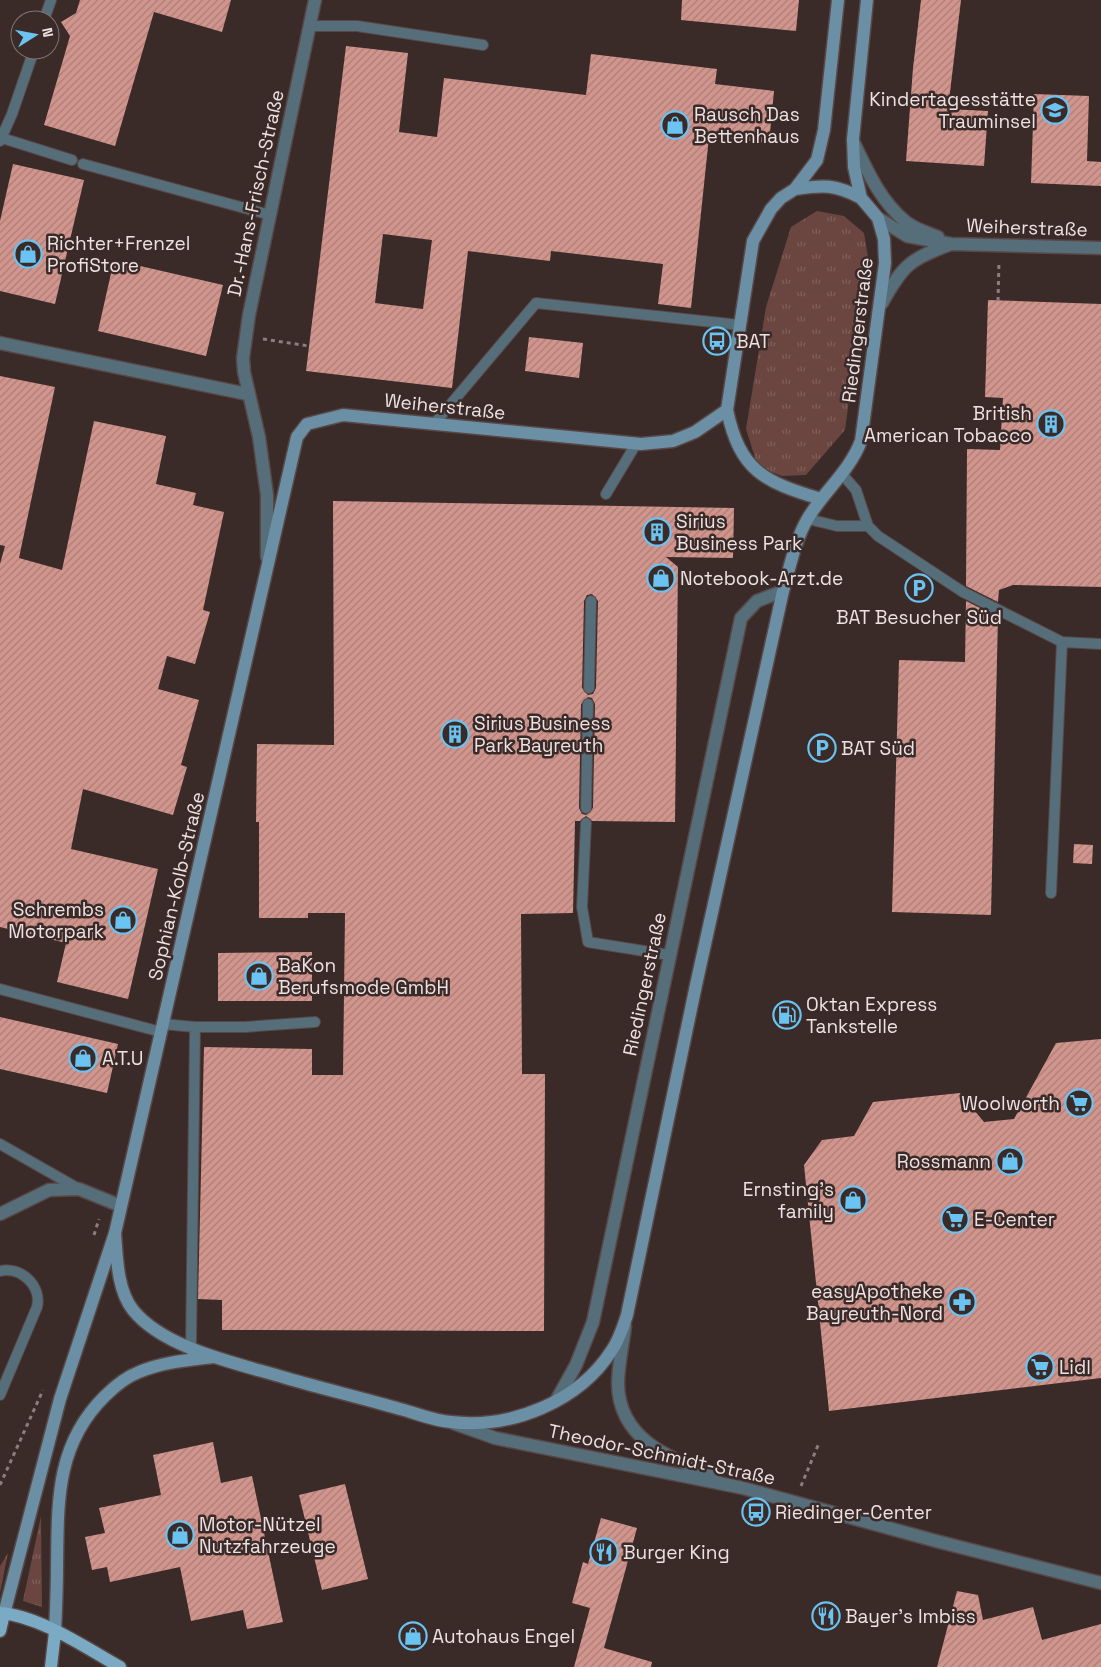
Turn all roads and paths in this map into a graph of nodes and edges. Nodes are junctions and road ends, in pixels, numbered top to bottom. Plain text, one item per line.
1 (316, 0) edge
2 (838, 0) edge
3 (867, 0) edge
4 (310, 26) junction
5 (483, 45) dead end
6 (30, 60) edge
7 (1, 139) edge
8 (852, 139) junction
9 (72, 160) dead end
10 (83, 164) dead end
11 (795, 189) junction
12 (861, 198) junction
13 (270, 215) junction
14 (878, 218) junction
15 (951, 244) junction
16 (1000, 245) junction
17 (1101, 248) edge
18 (998, 301) dead end
19 (882, 303) junction
20 (740, 325) junction
21 (245, 336) junction
22 (0, 343) edge
23 (309, 346) dead end
24 (247, 394) junction
25 (727, 410) junction
26 (434, 424) junction
27 (636, 444) junction
28 (842, 474) junction
29 (606, 494) dead end
30 (821, 499) junction
31 (808, 518) junction
32 (868, 526) junction
33 (267, 574) junction
34 (784, 591) junction
35 (591, 601) dead end
36 (1062, 642) junction
37 (1101, 644) edge
38 (589, 688) dead end
39 (588, 704) dead end
40 (586, 808) dead end
41 (586, 823) dead end
42 (1051, 893) dead end
43 (669, 954) junction
44 (0, 989) edge
45 (315, 1022) dead end
46 (195, 1027) junction
47 (162, 1028) junction
48 (0, 1144) edge
49 (80, 1189) junction
50 (121, 1206) junction
51 (0, 1214) edge
52 (115, 1233) junction
53 (0, 1271) edge
54 (626, 1315) junction
55 (191, 1347) junction
56 (216, 1357) junction
57 (44, 1388) dead end
58 (0, 1395) edge
59 (556, 1402) junction
60 (450, 1422) junction
61 (819, 1443) dead end
62 (0, 1485) edge
63 (744, 1488) junction
64 (794, 1502) junction
65 (1101, 1583) edge
66 (2, 1614) edge
67 (0, 1631) edge
68 (55, 1632) junction
69 (51, 1667) edge
70 (120, 1667) edge

1 - 4 street, Dr.-Hans-Frisch-Straße
2 - 11 main road
3 - 8 main road, Riedingerstraße
4 - 5 lane
4 - 13 street, Dr.-Hans-Frisch-Straße
6 - 7 lane
7 - 9 lane
8 - 12 main road, Riedingerstraße
8 - 15 street
10 - 13 lane
11 - 12 main road
11 - 20 main road
12 - 14 main road, Riedingerstraße
13 - 21 street, Dr.-Hans-Frisch-Straße
14 - 15 street
14 - 19 main road, Riedingerstraße
15 - 16 street, Weiherstraße
15 - 19 street
16 - 17 street, Weiherstraße
16 - 18 path
19 - 28 main road, Riedingerstraße
20 - 25 main road
20 - 26 lane
21 - 23 path
21 - 24 street, Dr.-Hans-Frisch-Straße
22 - 24 street
24 - 33 street
25 - 27 main road, Weiherstraße
25 - 30 main road
26 - 27 main road, Weiherstraße
26 - 33 main road, Weiherstraße
27 - 29 lane
28 - 30 main road, Riedingerstraße
28 - 32 lane
30 - 31 main road, Riedingerstraße
31 - 32 lane
31 - 34 main road, Riedingerstraße
32 - 36 lane
33 - 47 main road, Sophian-Kolb-Straße
34 - 43 street, Riedingerstraße
34 - 54 main road, Riedingerstraße
35 - 38 lane
36 - 37 lane
36 - 42 lane
39 - 40 lane
41 - 43 lane
43 - 59 street, Riedingerstraße
44 - 47 lane
45 - 46 lane
46 - 47 lane
46 - 55 lane
47 - 50 main road, Sophian-Kolb-Straße
48 - 49 lane
49 - 50 street
49 - 51 street
50 - 52 main road, Sophian-Kolb-Straße
52 - 55 main road, Theodor-Schmidt-Straße
52 - 66 main road
53 - 58 lane
54 - 59 main road, Riedingerstraße
54 - 63 street
55 - 56 main road, Theodor-Schmidt-Straße
56 - 60 main road, Theodor-Schmidt-Straße
56 - 68 main road
57 - 62 path
59 - 60 main road, Riedingerstraße
60 - 63 street, Theodor-Schmidt-Straße
61 - 64 path
63 - 64 street, Theodor-Schmidt-Straße
64 - 65 street, Theodor-Schmidt-Straße
66 - 67 main road
66 - 68 main road
68 - 69 main road
68 - 70 main road

